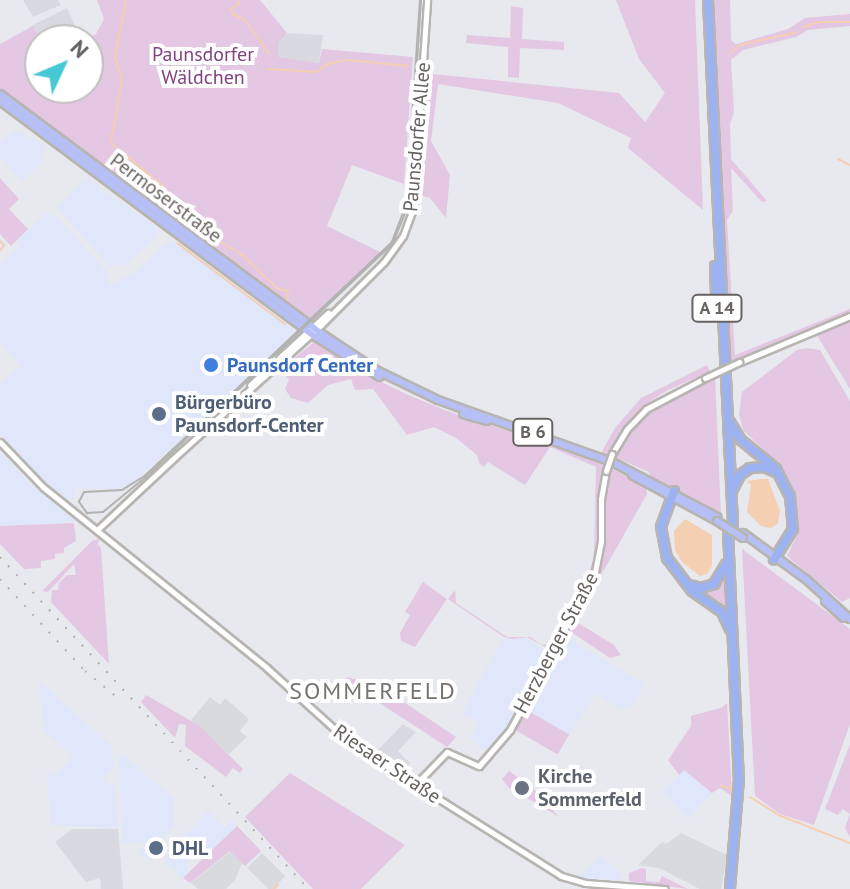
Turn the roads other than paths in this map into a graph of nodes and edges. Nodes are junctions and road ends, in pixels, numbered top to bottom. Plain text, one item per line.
1 (427, 0) edge
2 (705, 0) edge
3 (0, 94) edge
4 (0, 101) edge
5 (850, 316) edge
6 (291, 318) junction
7 (312, 330) junction
8 (304, 340) junction
9 (323, 341) junction
10 (289, 348) junction
11 (242, 395) junction
12 (727, 413) junction
13 (0, 442) edge
14 (780, 476) junction
15 (661, 490) joint
16 (674, 496) junction
17 (731, 496) junction
18 (730, 527) junction
19 (97, 530) junction
20 (729, 552) junction
21 (776, 556) junction
22 (787, 564) joint
23 (684, 582) junction
24 (850, 621) edge
25 (733, 637) junction
26 (415, 785) junction
27 (665, 889) edge
28 (733, 889) edge

1 - 7 main road, Paunsdorfer Allee
2 - 12 highway, A 14
2 - 18 highway, A 14
3 - 7 main road, Permoserstraße / B 6
4 - 6 main road, Permoserstraße / B 6
5 - 26 main road, Herzberger Straße, bridge
6 - 7 main road, Permoserstraße / B 6
6 - 10 main road
7 - 8 main road, Paunsdorfer Allee
7 - 9 main road, B 6
7 - 10 main road, Paunsdorfer Allee
7 - 16 main road, B 6
8 - 9 main road
8 - 11 main road, Paunsdorfer Allee
9 - 15 main road, B 6
10 - 11 main road, Paunsdorfer Allee
11 - 19 main road, Paunsdorfer Allee
12 - 14 highway
12 - 17 highway, A 14
13 - 19 main road, Riesaer Straße
14 - 17 highway
14 - 21 highway
15 - 16 highway
16 - 18 main road, B 6
16 - 23 highway
17 - 18 highway, A 14
18 - 20 highway, A 14
18 - 21 main road, B 6
18 - 28 highway, A 14
19 - 26 main road, Riesaer Straße
20 - 23 highway
20 - 25 highway, A 14
21 - 22 highway
21 - 24 main road, B 6
22 - 24 main road, B 6
23 - 25 highway
25 - 28 highway, A 14
26 - 27 main road, Riesaer Straße

